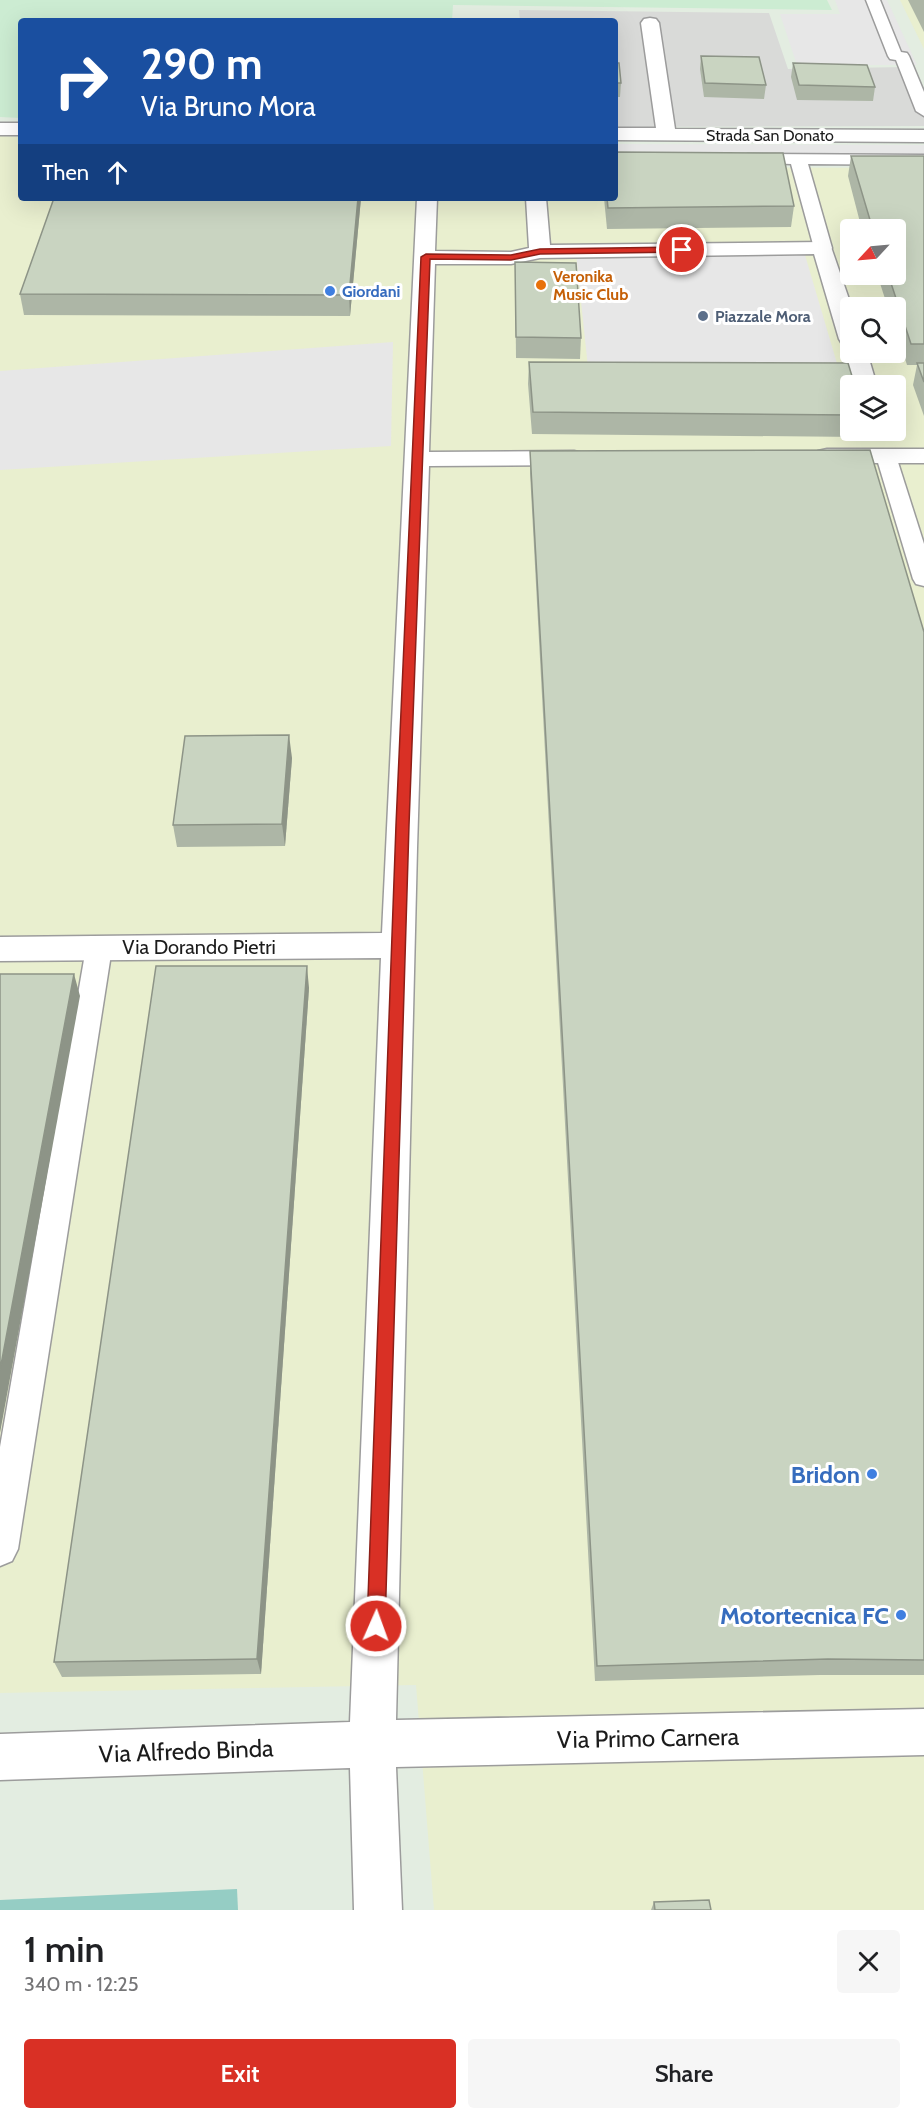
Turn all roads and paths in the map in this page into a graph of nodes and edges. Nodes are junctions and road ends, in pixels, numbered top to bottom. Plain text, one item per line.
1 (873, 0) edge
2 (650, 23) dead end
3 (924, 111) edge
4 (0, 129) edge
5 (18, 129) edge
6 (618, 134) edge
7 (666, 134) junction
8 (924, 136) edge
9 (730, 159) edge
10 (798, 159) junction
11 (924, 160) edge
12 (427, 201) edge
13 (536, 201) edge
14 (823, 248) junction
15 (540, 252) junction
16 (426, 257) junction
17 (840, 305) edge
18 (881, 441) edge
19 (886, 456) junction
20 (924, 456) edge
21 (803, 457) edge
22 (602, 458) edge
23 (416, 459) junction
24 (924, 579) edge
25 (399, 945) junction
26 (99, 948) junction
27 (0, 949) edge
28 (0, 1549) edge
29 (924, 1732) edge
30 (372, 1744) junction
31 (0, 1757) edge
32 (378, 1910) edge

1 - 3 lane
2 - 7 street
4 - 5 street
6 - 7 street, Strada San Donato
7 - 8 street, Strada San Donato
9 - 10 lane
10 - 11 lane
10 - 14 lane
12 - 16 street
13 - 15 street
14 - 15 street
14 - 17 street
15 - 16 street
16 - 23 street
18 - 19 street
19 - 20 street
19 - 21 street
19 - 24 lane
22 - 23 street
23 - 25 street
25 - 26 street, Via Dorando Pietri
25 - 30 street
26 - 27 street, Via Dorando Pietri
26 - 28 lane
29 - 30 street, Via Primo Carnera
30 - 31 street, Via Alfredo Binda
30 - 32 street

